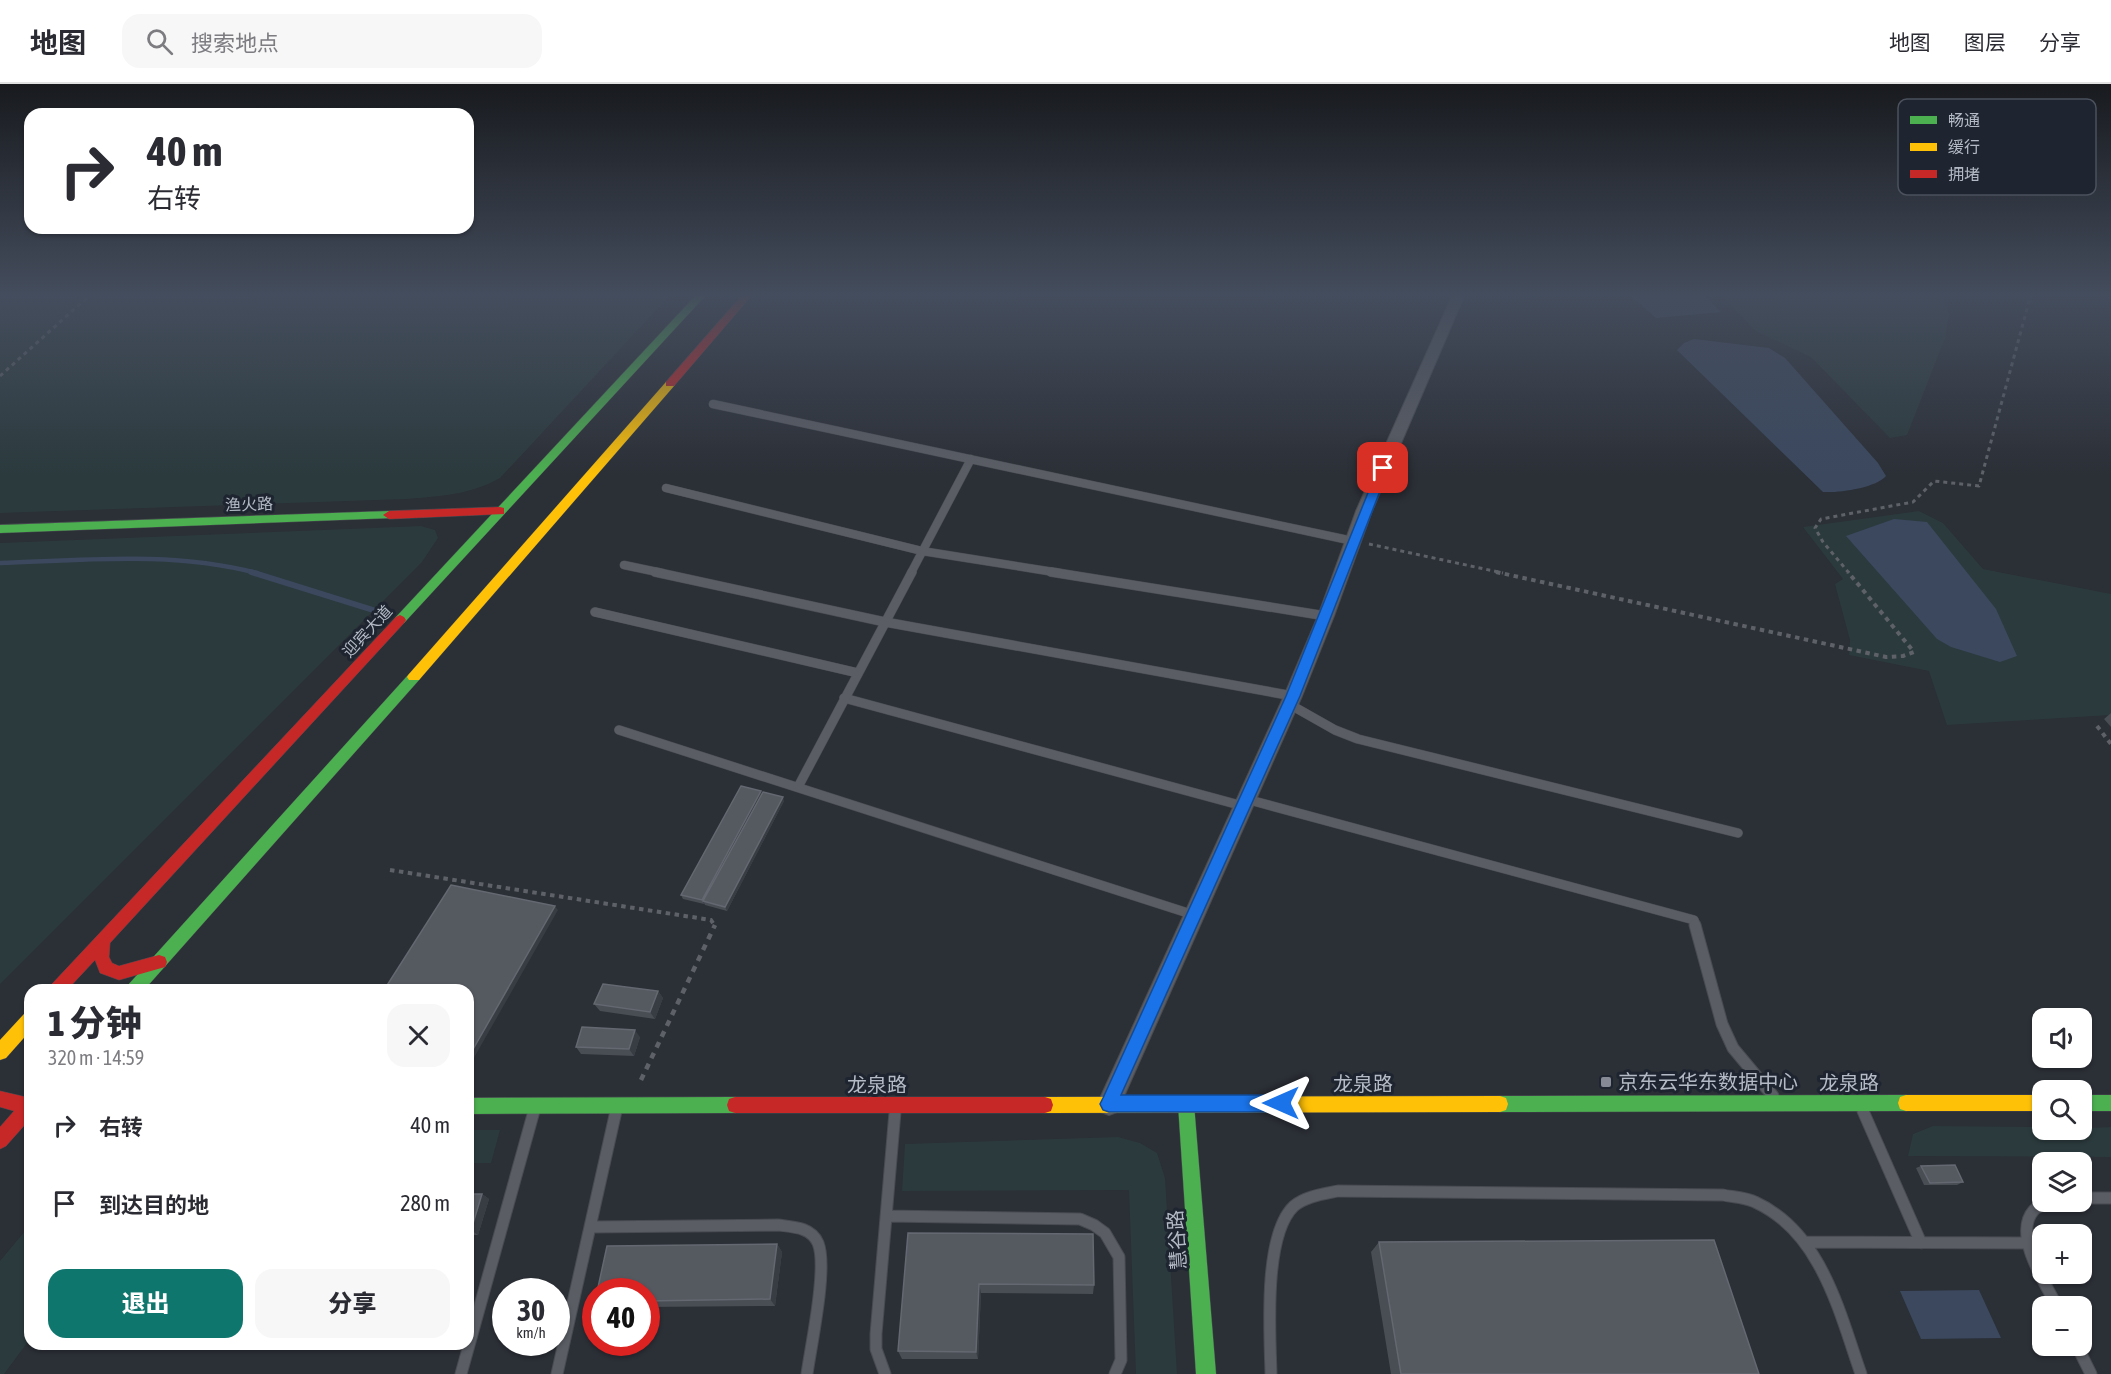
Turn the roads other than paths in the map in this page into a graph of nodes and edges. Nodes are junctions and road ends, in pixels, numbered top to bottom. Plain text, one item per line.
1 (646, 354) edge
2 (696, 354) edge
3 (1433, 354) edge
4 (713, 404) dead end
5 (971, 459) junction
6 (666, 488) dead end
7 (500, 511) junction
8 (0, 529) edge
9 (1353, 541) junction
10 (922, 551) junction
11 (624, 565) dead end
12 (595, 612) dead end
13 (1326, 616) junction
14 (885, 622) junction
15 (858, 673) junction
16 (844, 698) junction
17 (1291, 700) junction
18 (619, 730) dead end
19 (798, 787) junction
20 (1245, 802) junction
21 (1738, 833) dead end
22 (1194, 915) junction
23 (104, 940) junction
24 (159, 962) junction
25 (63, 984) edge
26 (139, 984) edge
27 (24, 1026) edge
28 (0, 1052) edge
29 (0, 1099) edge
30 (2111, 1102) edge
31 (1779, 1103) junction
32 (1859, 1103) junction
33 (2032, 1103) edge
34 (2092, 1103) edge
35 (1109, 1104) junction
36 (1186, 1104) junction
37 (24, 1105) edge
38 (623, 1105) junction
39 (895, 1105) junction
40 (474, 1106) edge
41 (535, 1106) junction
42 (24, 1114) edge
43 (0, 1140) edge
44 (2092, 1198) edge
45 (2111, 1198) edge
46 (2033, 1212) edge
47 (886, 1216) junction
48 (590, 1227) junction
49 (1806, 1242) junction
50 (1921, 1243) junction
51 (2026, 1243) junction
52 (2053, 1296) edge
53 (474, 1327) edge
54 (468, 1350) edge
55 (2082, 1356) edge
56 (461, 1374) edge
57 (557, 1374) edge
58 (807, 1374) edge
59 (885, 1374) edge
60 (1114, 1374) edge
61 (1206, 1374) edge
62 (1271, 1374) edge
63 (1861, 1374) edge
64 (2091, 1374) edge

1 - 7 main road, 迎宾大道
2 - 24 main road
3 - 9 street
4 - 5 lane
5 - 9 lane
5 - 10 lane
6 - 10 lane
7 - 8 main road, 渔火路
7 - 23 main road, 迎宾大道
9 - 13 street
10 - 13 lane
10 - 14 lane
11 - 14 lane
12 - 15 lane
13 - 17 street
14 - 15 lane
14 - 17 lane
15 - 16 lane
16 - 19 lane
16 - 20 lane
17 - 20 street
17 - 21 lane
18 - 19 lane
19 - 22 lane
20 - 22 street
20 - 31 lane
22 - 35 street
23 - 24 main road
23 - 25 main road, 迎宾大道
24 - 26 main road
27 - 28 main road
29 - 37 main road
30 - 34 main road
31 - 32 main road, 龙泉路
31 - 36 main road, 龙泉路
32 - 33 main road, 龙泉路
32 - 50 lane
35 - 36 main road, 龙泉路
35 - 39 main road, 龙泉路
36 - 61 main road, 慧谷路
38 - 39 main road, 龙泉路
38 - 41 main road, 龙泉路
38 - 48 lane
39 - 47 lane
40 - 41 main road, 龙泉路
41 - 53 lane
42 - 43 main road
44 - 45 lane
46 - 51 lane
47 - 59 lane
47 - 60 lane
48 - 57 lane
48 - 58 lane
49 - 50 lane
49 - 62 lane
49 - 63 lane
50 - 51 lane
51 - 52 lane
54 - 56 lane
55 - 64 lane

